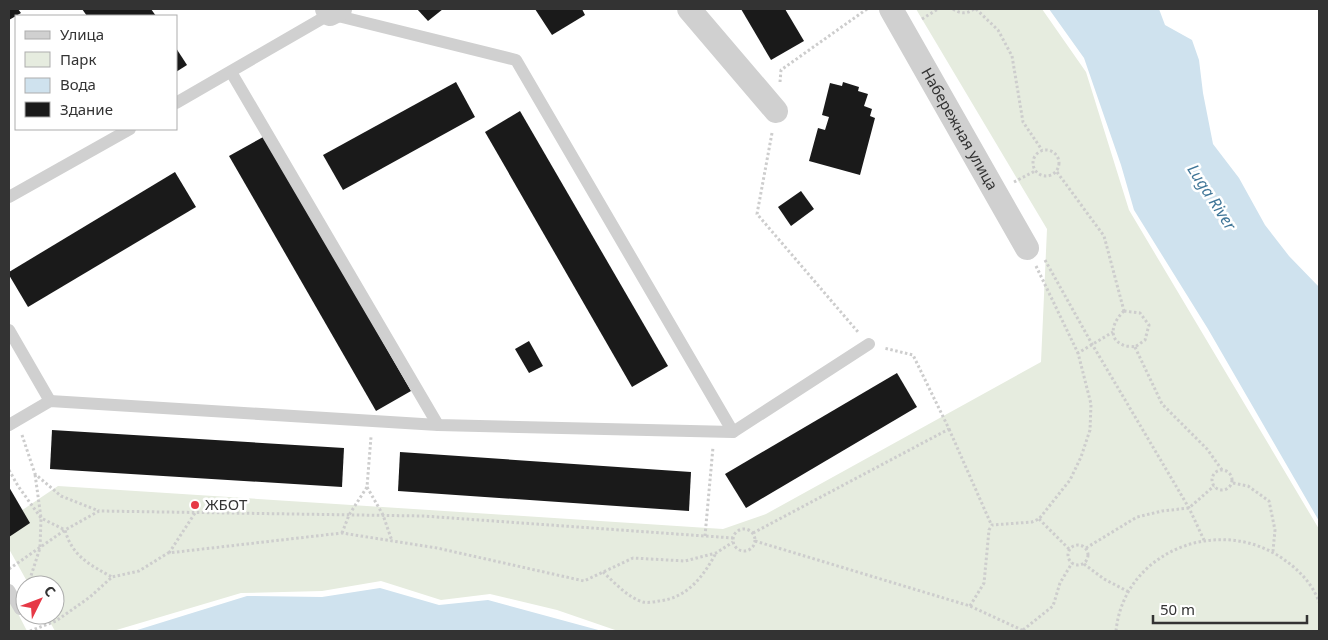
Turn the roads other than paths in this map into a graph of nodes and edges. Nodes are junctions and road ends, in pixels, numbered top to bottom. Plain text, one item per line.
1 (689, 9) edge
2 (891, 9) edge
3 (332, 11) edge
4 (231, 72) junction
5 (178, 102) edge
6 (776, 111) road end
7 (128, 130) edge
8 (9, 197) edge
9 (1035, 253) road end
10 (9, 330) edge
11 (869, 344) road end
12 (50, 401) junction
13 (13, 422) edge
14 (438, 425) junction
15 (733, 432) junction

1 - 6 street
2 - 9 street, Набережная улица
3 - 4 lane
3 - 15 lane
4 - 5 lane
4 - 14 lane
7 - 8 lane
10 - 12 lane
11 - 15 lane
12 - 13 lane
12 - 14 lane
14 - 15 lane

